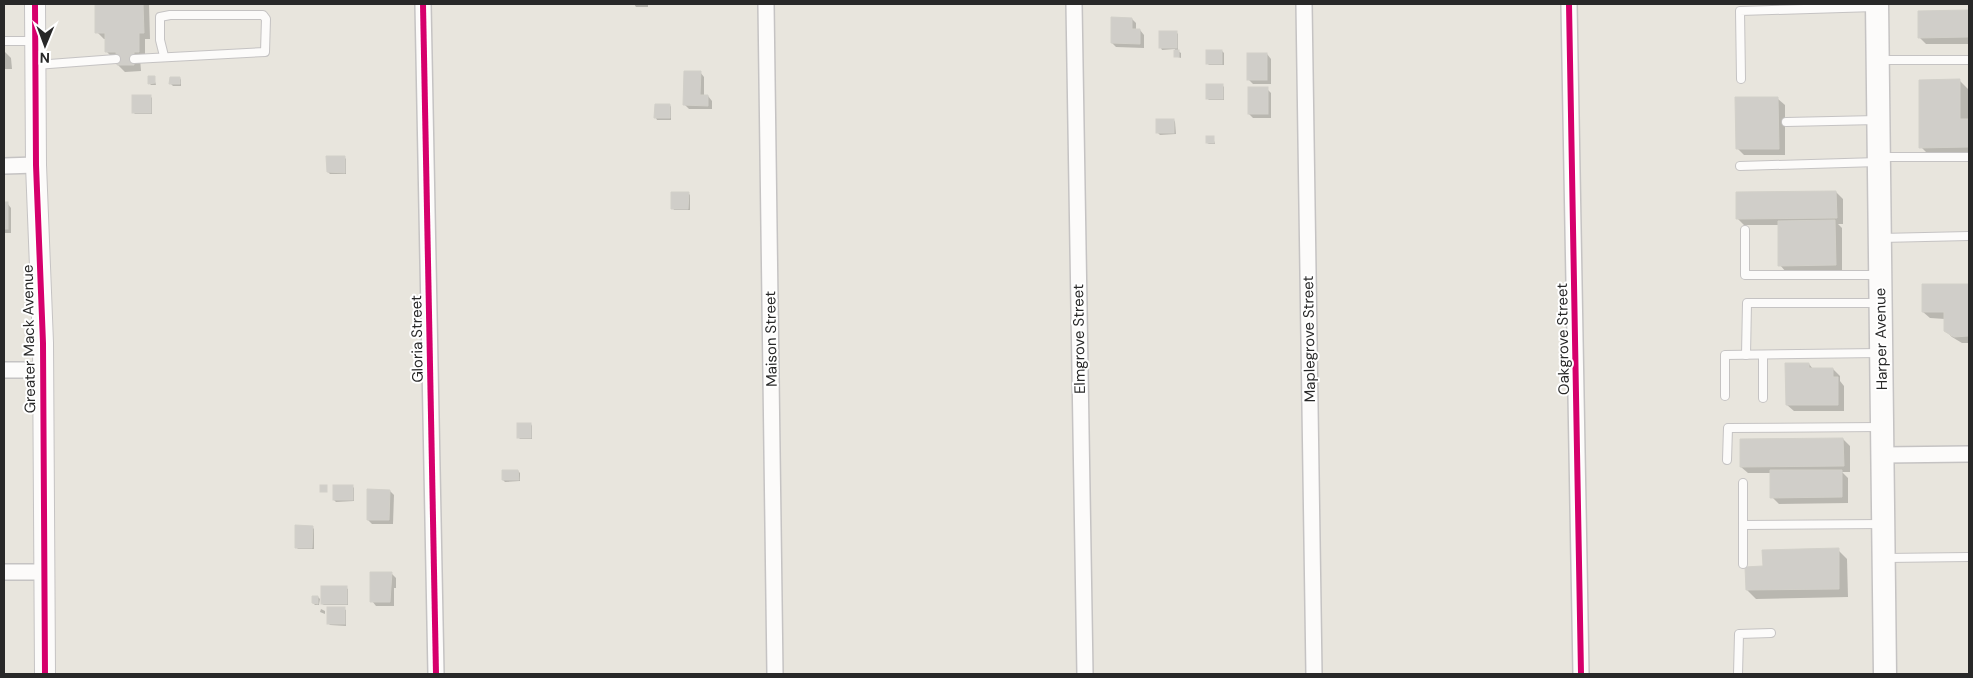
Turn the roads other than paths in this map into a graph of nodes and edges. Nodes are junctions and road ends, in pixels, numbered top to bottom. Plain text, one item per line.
1 (35, 4) edge
2 (423, 4) edge
3 (766, 4) edge
4 (1074, 4) edge
5 (1304, 4) edge
6 (1569, 4) edge
7 (1877, 5) edge
8 (4, 40) edge
9 (36, 41) junction
10 (164, 56) junction
11 (116, 59) dead end
12 (134, 59) dead end
13 (1877, 60) junction
14 (1969, 60) edge
15 (36, 65) junction
16 (1741, 79) dead end
17 (1878, 120) junction
18 (1786, 122) dead end
19 (1969, 158) edge
20 (1879, 160) junction
21 (36, 165) junction
22 (4, 166) edge
23 (1740, 166) dead end
24 (1745, 230) dead end
25 (1969, 236) edge
26 (1880, 238) junction
27 (1880, 275) junction
28 (1881, 303) junction
29 (1881, 353) junction
30 (1746, 355) junction
31 (1763, 355) junction
32 (4, 370) edge
33 (43, 370) junction
34 (1725, 396) dead end
35 (1763, 398) dead end
36 (1882, 427) junction
37 (1969, 454) edge
38 (1883, 455) junction
39 (1727, 460) dead end
40 (1743, 482) dead end
41 (1884, 524) junction
42 (1743, 525) junction
43 (1969, 557) edge
44 (1884, 558) junction
45 (1744, 564) dead end
46 (4, 572) edge
47 (44, 572) junction
48 (1771, 633) dead end
49 (45, 674) edge
50 (436, 674) edge
51 (775, 674) edge
52 (1084, 674) edge
53 (1314, 674) edge
54 (1581, 674) edge
55 (1738, 674) edge
56 (1885, 674) edge

1 - 9 street, Greater Mack Avenue
2 - 50 street, Gloria Street
3 - 51 street, Maison Street
4 - 52 street, Elmgrove Street
5 - 53 street, Maplegrove Street
6 - 54 street, Oakgrove Street
7 - 13 main road, Harper Avenue
7 - 16 lane
8 - 9 lane
9 - 15 street, Greater Mack Avenue
10 - 10 lane
10 - 12 lane
11 - 15 lane
13 - 14 lane
13 - 17 main road, Harper Avenue
15 - 21 street, Greater Mack Avenue
17 - 18 lane
17 - 20 main road, Harper Avenue
19 - 20 lane
20 - 23 lane
20 - 26 main road, Harper Avenue
21 - 22 street
21 - 33 street, Greater Mack Avenue
24 - 27 lane
25 - 26 lane
26 - 27 main road, Harper Avenue
27 - 28 main road, Harper Avenue
28 - 29 main road, Harper Avenue
28 - 30 lane
29 - 31 lane
29 - 36 main road, Harper Avenue
30 - 31 lane
30 - 34 lane
31 - 35 lane
32 - 33 street
33 - 47 street, Greater Mack Avenue
36 - 38 main road, Harper Avenue
36 - 39 lane
37 - 38 street
38 - 41 main road, Harper Avenue
40 - 42 lane
41 - 42 lane
41 - 44 main road, Harper Avenue
42 - 45 lane
43 - 44 lane
44 - 56 main road, Harper Avenue
46 - 47 street
47 - 49 street, Greater Mack Avenue
48 - 55 lane

